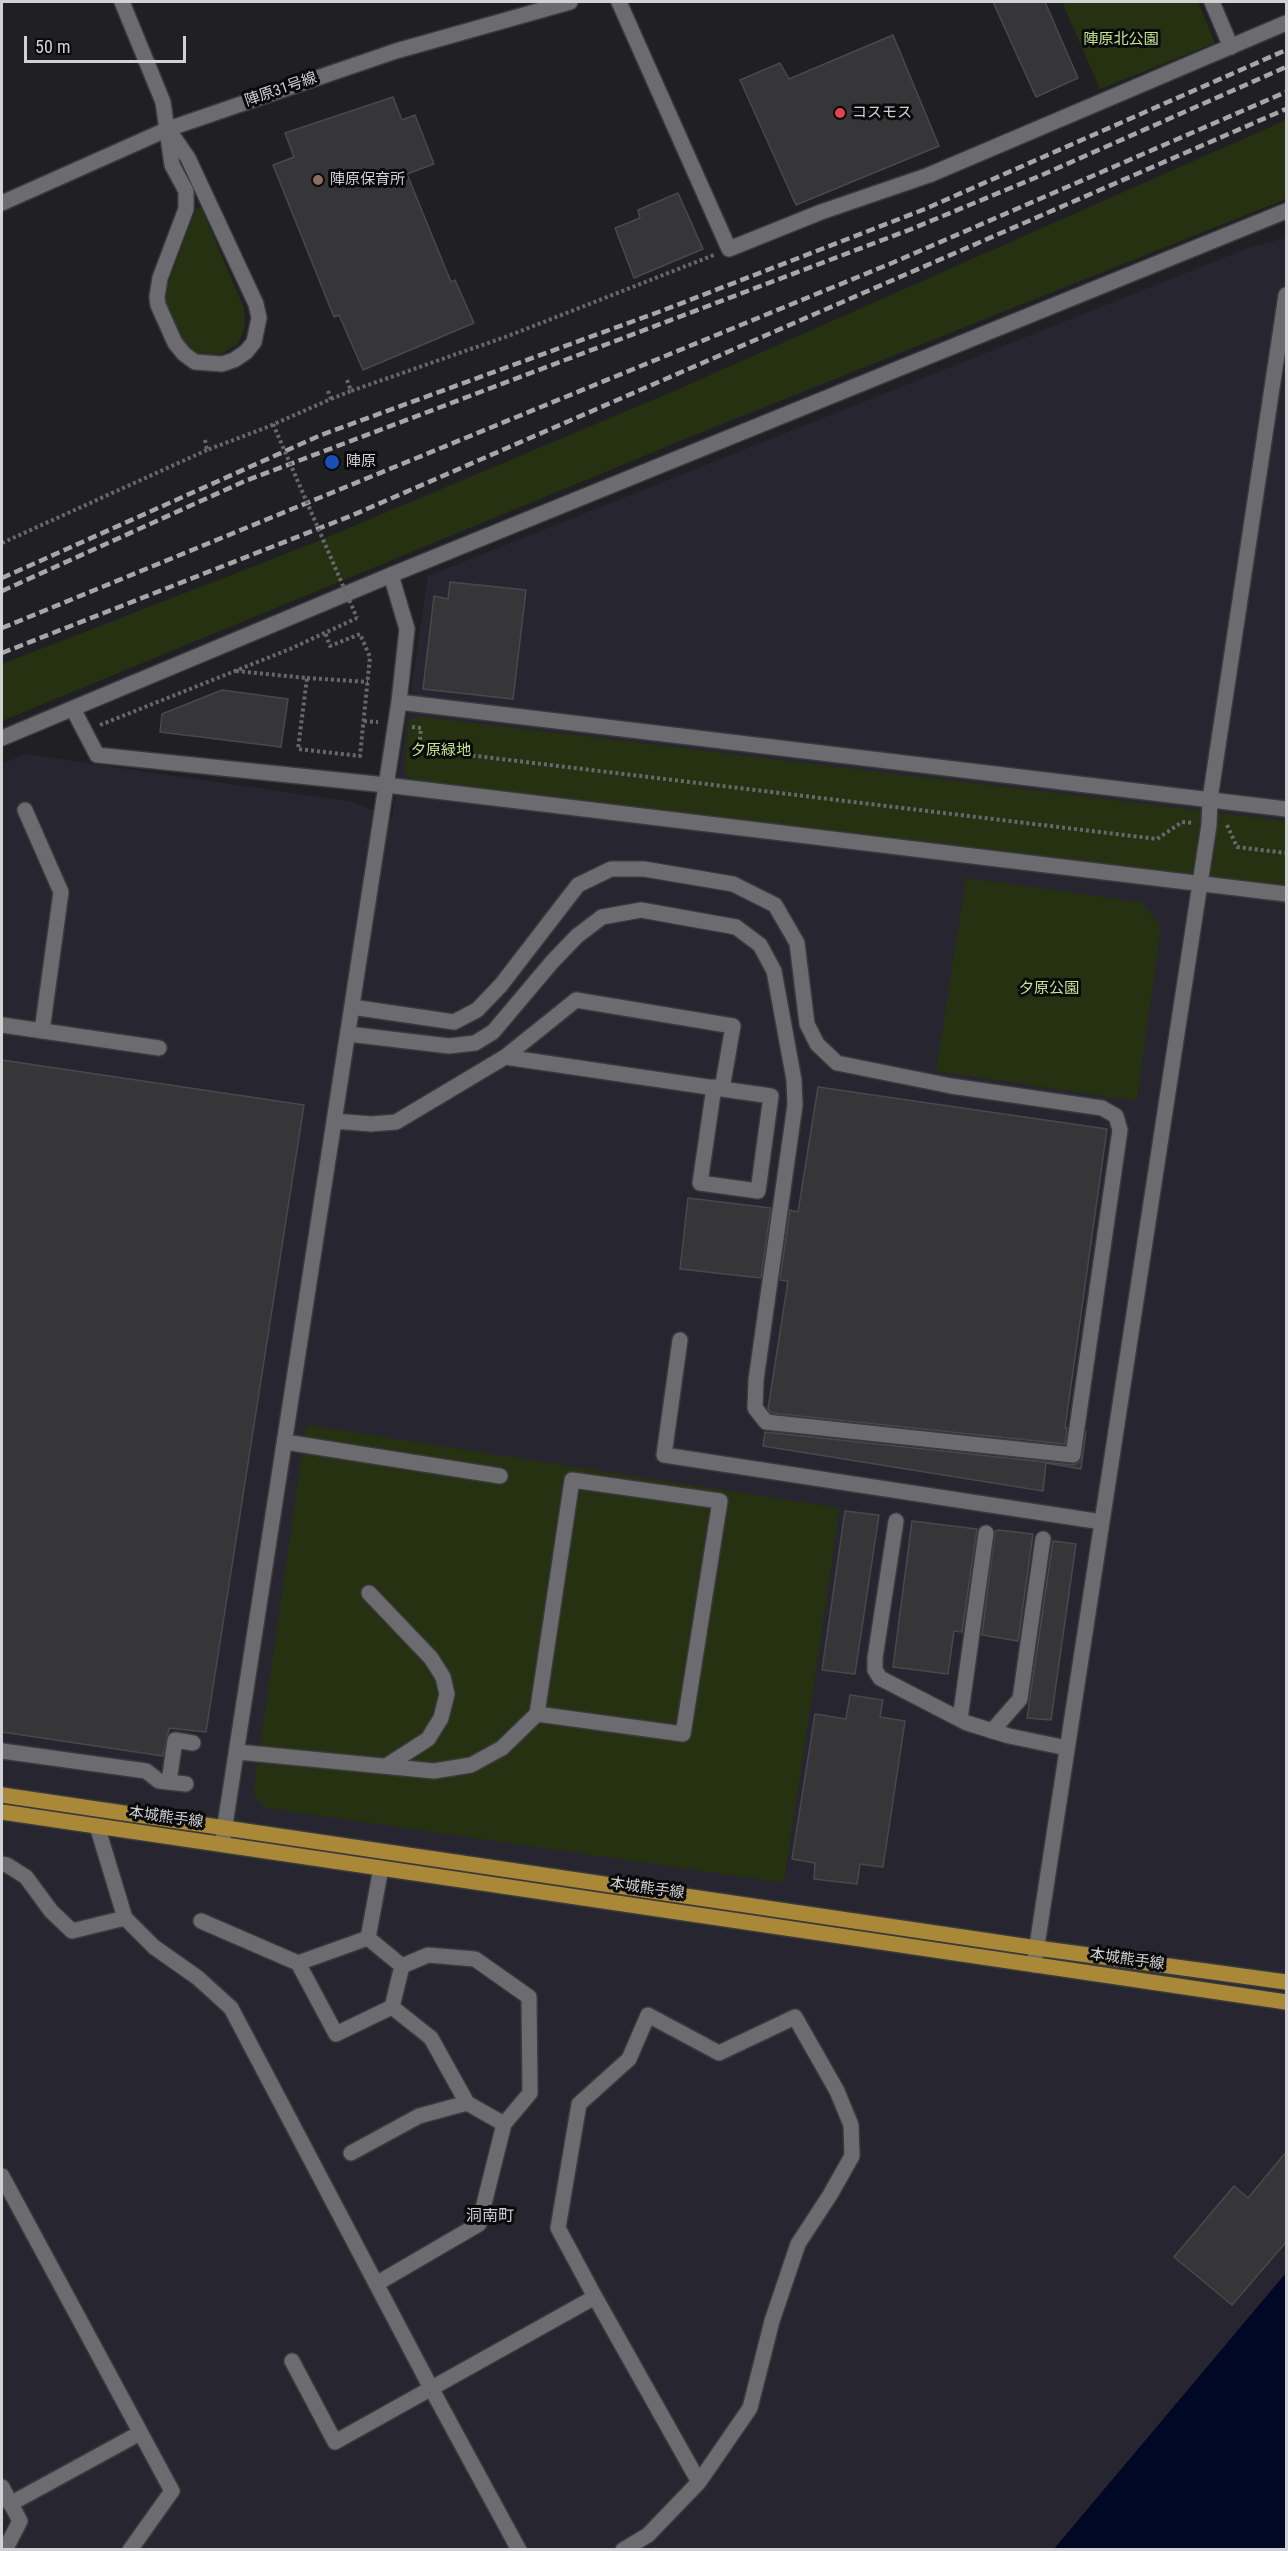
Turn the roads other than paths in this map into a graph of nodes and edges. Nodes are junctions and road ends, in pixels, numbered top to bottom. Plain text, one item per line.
1 (122, 2) edge
2 (570, 2) edge
3 (619, 2) edge
4 (1212, 2) edge
5 (1287, 23) edge
6 (1231, 47) junction
7 (168, 129) junction
8 (2, 203) edge
9 (1287, 211) edge
10 (1287, 295) edge
11 (391, 575) junction
12 (399, 702) junction
13 (73, 709) junction
14 (2, 738) edge
15 (386, 785) junction
16 (1210, 799) junction
17 (1287, 808) edge
18 (25, 810) dead end
19 (1198, 883) junction
20 (1287, 894) edge
21 (352, 1007) junction
22 (2, 1025) edge
23 (42, 1031) junction
24 (348, 1034) junction
25 (159, 1048) dead end
26 (505, 1057) junction
27 (718, 1088) junction
28 (334, 1121) junction
29 (680, 1340) dead end
30 (285, 1442) junction
31 (500, 1476) dead end
32 (896, 1521) dead end
33 (1102, 1522) junction
34 (986, 1533) dead end
35 (1044, 1539) dead end
36 (369, 1593) dead end
37 (537, 1714) junction
38 (960, 1719) junction
39 (992, 1731) junction
40 (193, 1743) dead end
41 (1067, 1748) junction
42 (2, 1751) edge
43 (238, 1752) junction
44 (386, 1766) junction
45 (169, 1782) junction
46 (186, 1784) dead end
47 (2, 1795) edge
48 (2, 1812) edge
49 (97, 1826) junction
50 (226, 1828) junction
51 (222, 1844) junction
52 (2, 1864) edge
53 (381, 1868) junction
54 (125, 1918) junction
55 (201, 1921) dead end
56 (368, 1938) junction
57 (1037, 1948) junction
58 (298, 1963) junction
59 (1034, 1965) junction
60 (402, 1966) junction
61 (1287, 1982) edge
62 (1287, 2001) edge
63 (392, 2007) junction
64 (467, 2103) junction
65 (504, 2124) junction
66 (351, 2153) dead end
67 (2, 2176) edge
68 (376, 2284) junction
69 (595, 2297) junction
70 (291, 2361) dead end
71 (431, 2388) junction
72 (140, 2433) junction
73 (699, 2482) junction
74 (2, 2487) edge
75 (10, 2504) junction
76 (5, 2550) edge
77 (130, 2550) edge
78 (519, 2550) edge
79 (623, 2550) edge

1 - 7 street
2 - 7 street, 陣原31号線
3 - 6 street
4 - 6 street
5 - 6 street
7 - 7 street
7 - 8 street, 陣原31号線
9 - 11 street
10 - 16 street
11 - 12 street
11 - 13 street
12 - 15 street
12 - 16 street
13 - 14 street
13 - 15 street
15 - 19 street
15 - 21 street
16 - 17 street
16 - 19 street
18 - 23 street
19 - 20 street
19 - 33 street
21 - 24 street
21 - 24 street
22 - 23 street
23 - 25 street
24 - 28 street
26 - 27 street
26 - 27 street
26 - 28 street
27 - 27 street
28 - 30 street
29 - 33 street
30 - 31 street
30 - 43 street
32 - 38 street
33 - 41 street
34 - 38 street
35 - 39 street
36 - 44 street
37 - 37 street
37 - 44 street
38 - 39 street
39 - 41 street
40 - 45 street
41 - 57 street
42 - 45 street
43 - 44 street
43 - 50 street
45 - 46 street
47 - 50 main road, 本城熊手線
48 - 49 main road, 本城熊手線
49 - 51 main road, 本城熊手線
49 - 54 street
50 - 51 street
50 - 57 main road, 本城熊手線
51 - 53 main road, 本城熊手線
52 - 54 street
53 - 56 street
53 - 59 main road, 本城熊手線
54 - 68 street
55 - 58 street
56 - 58 street
56 - 60 street
57 - 59 street
57 - 61 main road, 本城熊手線
58 - 63 street
59 - 62 main road, 本城熊手線
60 - 63 street
60 - 65 street
63 - 64 street
64 - 65 street
64 - 66 street
65 - 68 street
67 - 72 street
68 - 71 street
69 - 71 street
69 - 73 street
69 - 73 street
70 - 71 street
71 - 78 street
72 - 75 street
72 - 77 street
73 - 79 street
74 - 75 street
75 - 76 street

